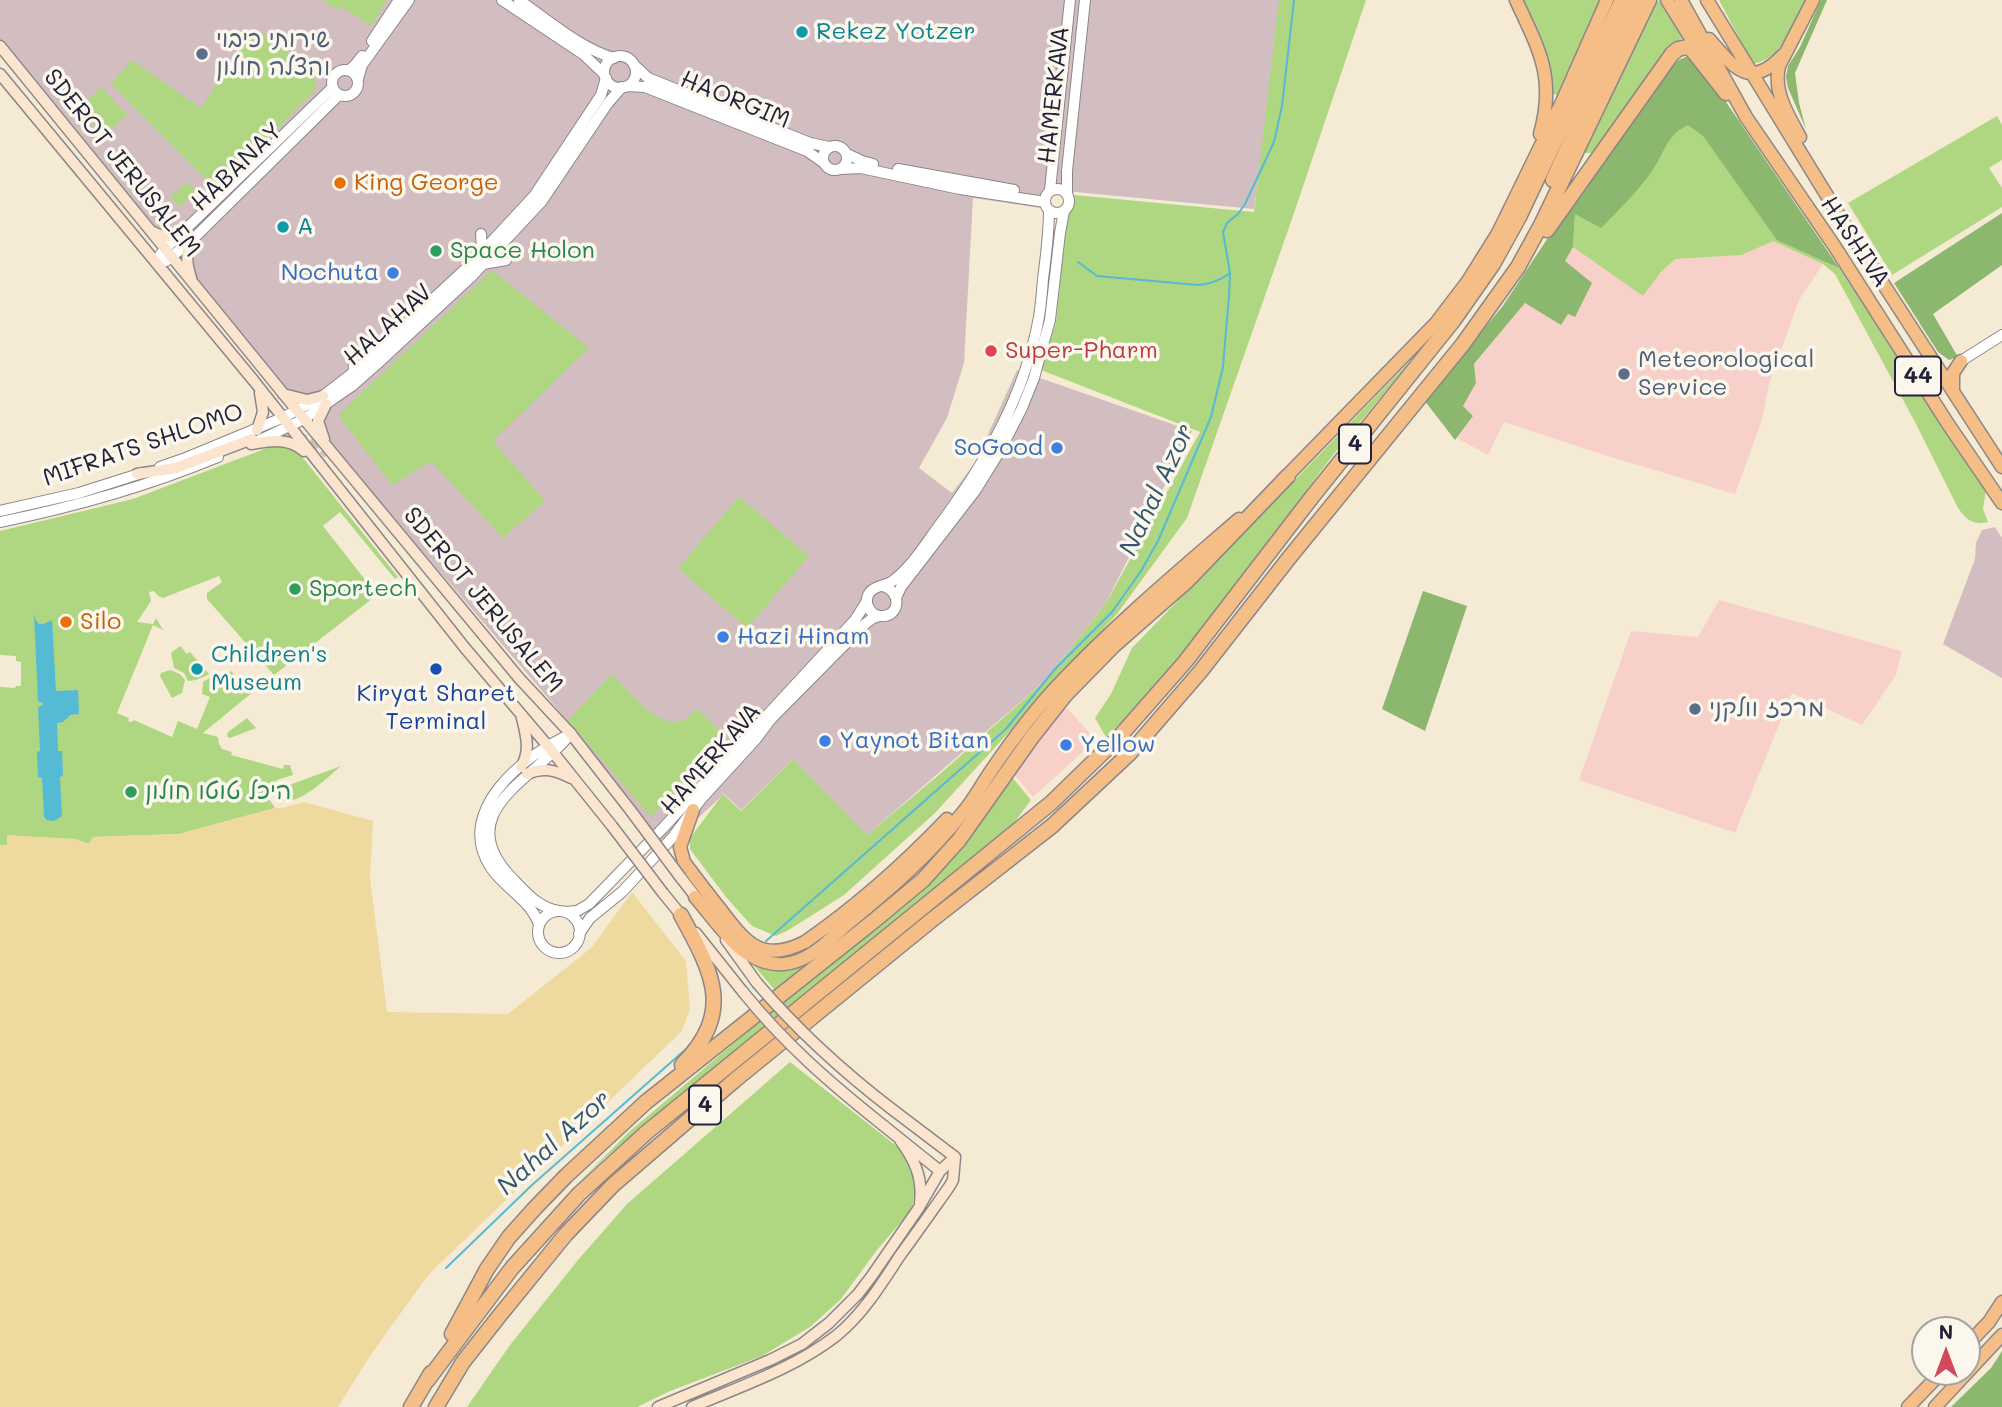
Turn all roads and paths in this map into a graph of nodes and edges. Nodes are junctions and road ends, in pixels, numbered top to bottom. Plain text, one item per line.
1 (399, 0) edge
2 (409, 0) edge
3 (502, 0) edge
4 (519, 0) edge
5 (1070, 0) edge
6 (1085, 0) edge
7 (1516, 0) edge
8 (1607, 0) edge
9 (1622, 0) edge
10 (1635, 0) edge
11 (1649, 0) edge
12 (1667, 0) edge
13 (1681, 0) edge
14 (1707, 0) edge
15 (1712, 0) edge
16 (1813, 0) edge
17 (1689, 14) junction
18 (0, 46) edge
19 (1788, 49) junction
20 (1739, 51) junction
21 (614, 58) junction
22 (634, 65) junction
23 (349, 70) junction
24 (1751, 73) junction
25 (0, 74) edge
26 (605, 76) junction
27 (358, 79) junction
28 (624, 87) junction
29 (336, 91) junction
30 (1726, 93) junction
31 (1746, 117) junction
32 (829, 147) junction
33 (847, 154) junction
34 (824, 163) junction
35 (1530, 168) junction
36 (841, 169) junction
37 (1067, 194) junction
38 (1048, 199) junction
39 (1064, 211) junction
40 (1845, 225) junction
41 (148, 228) junction
42 (506, 233) junction
43 (187, 237) junction
44 (169, 253) junction
45 (480, 260) junction
46 (158, 264) junction
47 (193, 284) junction
48 (1500, 293) junction
49 (2002, 335) edge
50 (1933, 360) junction
51 (1961, 361) junction
52 (254, 381) junction
53 (1954, 393) junction
54 (283, 394) junction
55 (325, 400) junction
56 (300, 415) junction
57 (285, 423) junction
58 (253, 438) junction
59 (1385, 438) junction
60 (333, 456) junction
61 (319, 464) junction
62 (2002, 467) edge
63 (137, 474) joint
64 (1288, 476) junction
65 (2002, 503) edge
66 (0, 511) edge
67 (0, 522) edge
68 (882, 586) junction
69 (896, 598) junction
70 (867, 601) junction
71 (881, 616) junction
72 (521, 715) junction
73 (571, 734) junction
74 (550, 749) junction
75 (992, 769) junction
76 (524, 770) junction
77 (576, 782) junction
78 (693, 810) junction
79 (695, 897) junction
80 (562, 912) junction
81 (681, 915) junction
82 (539, 925) junction
83 (579, 934) junction
84 (646, 1102) junction
85 (900, 1140) junction
86 (955, 1157) junction
87 (940, 1171) junction
88 (918, 1209) junction
89 (2002, 1302) edge
90 (1981, 1330) edge
91 (2002, 1335) edge
92 (427, 1381) junction
93 (1928, 1386) edge
94 (411, 1407) edge
95 (436, 1407) edge
96 (658, 1407) edge
97 (692, 1407) edge
98 (1908, 1407) edge
99 (1935, 1407) edge

1 - 23 street
2 - 27 street
3 - 26 street
4 - 21 street
5 - 38 street, HAMERKAVA
6 - 37 street, HAMERKAVA
7 - 35 main road
8 - 35 main road
9 - 92 highway, 4
10 - 59 highway, 4
11 - 48 highway
12 - 30 main road
13 - 17 main road, HASHIVA / 44
14 - 20 main road, HASHIVA / 44
15 - 20 main road
16 - 19 main road
17 - 24 main road
17 - 31 main road, HASHIVA / 44
18 - 41 main road, SDEROT JERUSALEM
19 - 24 main road
19 - 40 main road
20 - 24 main road, HASHIVA / 44
21 - 22 street
21 - 26 street
22 - 28 street
22 - 32 street, HAORGIM
23 - 27 street
23 - 29 street
24 - 40 main road, HASHIVA / 44
25 - 46 main road, SDEROT JERUSALEM
26 - 28 street
26 - 42 street, HALAHAV
27 - 29 street
28 - 34 street, HAORGIM
28 - 42 street, HALAHAV
29 - 43 street, HABANAY
29 - 43 street, HABANAY
30 - 31 main road
30 - 48 highway
31 - 65 main road, HASHIVA / 44
32 - 33 street
32 - 34 street
33 - 36 street
33 - 38 street
34 - 36 street
35 - 64 main road
36 - 38 street
37 - 38 street
37 - 39 street, HAMERKAVA
38 - 39 street
38 - 68 street, HAMERKAVA
39 - 69 street
40 - 50 main road, HASHIVA / 44
41 - 43 main road
41 - 44 main road, SDEROT JERUSALEM
42 - 45 street, HALAHAV
42 - 45 street
42 - 45 street
43 - 44 street, HABANAY
43 - 47 main road
44 - 46 street, HABANAY
44 - 47 main road, SDEROT JERUSALEM
45 - 55 street, HALAHAV
45 - 55 street, HALAHAV
46 - 52 main road, SDEROT JERUSALEM
47 - 54 main road, SDEROT JERUSALEM
48 - 59 highway
49 - 51 street
50 - 51 main road
50 - 53 main road, HASHIVA / 44
51 - 53 main road
52 - 57 main road, SDEROT JERUSALEM
52 - 58 main road
53 - 62 main road, HASHIVA / 44
54 - 55 main road
54 - 56 main road, SDEROT JERUSALEM
55 - 56 street, HALAHAV
55 - 60 main road
56 - 57 street, MIFRATS SHLOMO
56 - 60 main road, SDEROT JERUSALEM
57 - 58 street, MIFRATS SHLOMO
57 - 61 main road, SDEROT JERUSALEM
58 - 61 main road
58 - 63 main road
58 - 67 street, MIFRATS SHLOMO
59 - 95 highway, 4
60 - 73 main road, SDEROT JERUSALEM
61 - 72 main road, SDEROT JERUSALEM
63 - 66 street, MIFRATS SHLOMO
64 - 75 main road
64 - 84 highway
68 - 69 street
68 - 70 street
69 - 71 street
70 - 71 street
70 - 80 street, HAMERKAVA
71 - 78 street, HAMERKAVA
72 - 74 main road, SDEROT JERUSALEM
72 - 76 main road
73 - 74 street
73 - 79 main road, SDEROT JERUSALEM, bridge
74 - 76 street
74 - 77 main road, SDEROT JERUSALEM
75 - 78 main road
75 - 79 main road
76 - 77 main road
76 - 80 street
76 - 82 street
77 - 81 main road, SDEROT JERUSALEM, bridge
78 - 83 street, HAMERKAVA
79 - 86 main road, SDEROT JERUSALEM, bridge
80 - 82 street
80 - 83 street
81 - 84 highway
81 - 85 main road, SDEROT JERUSALEM, bridge
82 - 83 street
84 - 92 highway
85 - 87 main road, SDEROT JERUSALEM
85 - 88 main road
86 - 87 main road
86 - 97 main road
87 - 88 main road
88 - 96 main road
89 - 90 main road
91 - 99 main road
92 - 94 highway, 4
93 - 98 main road

